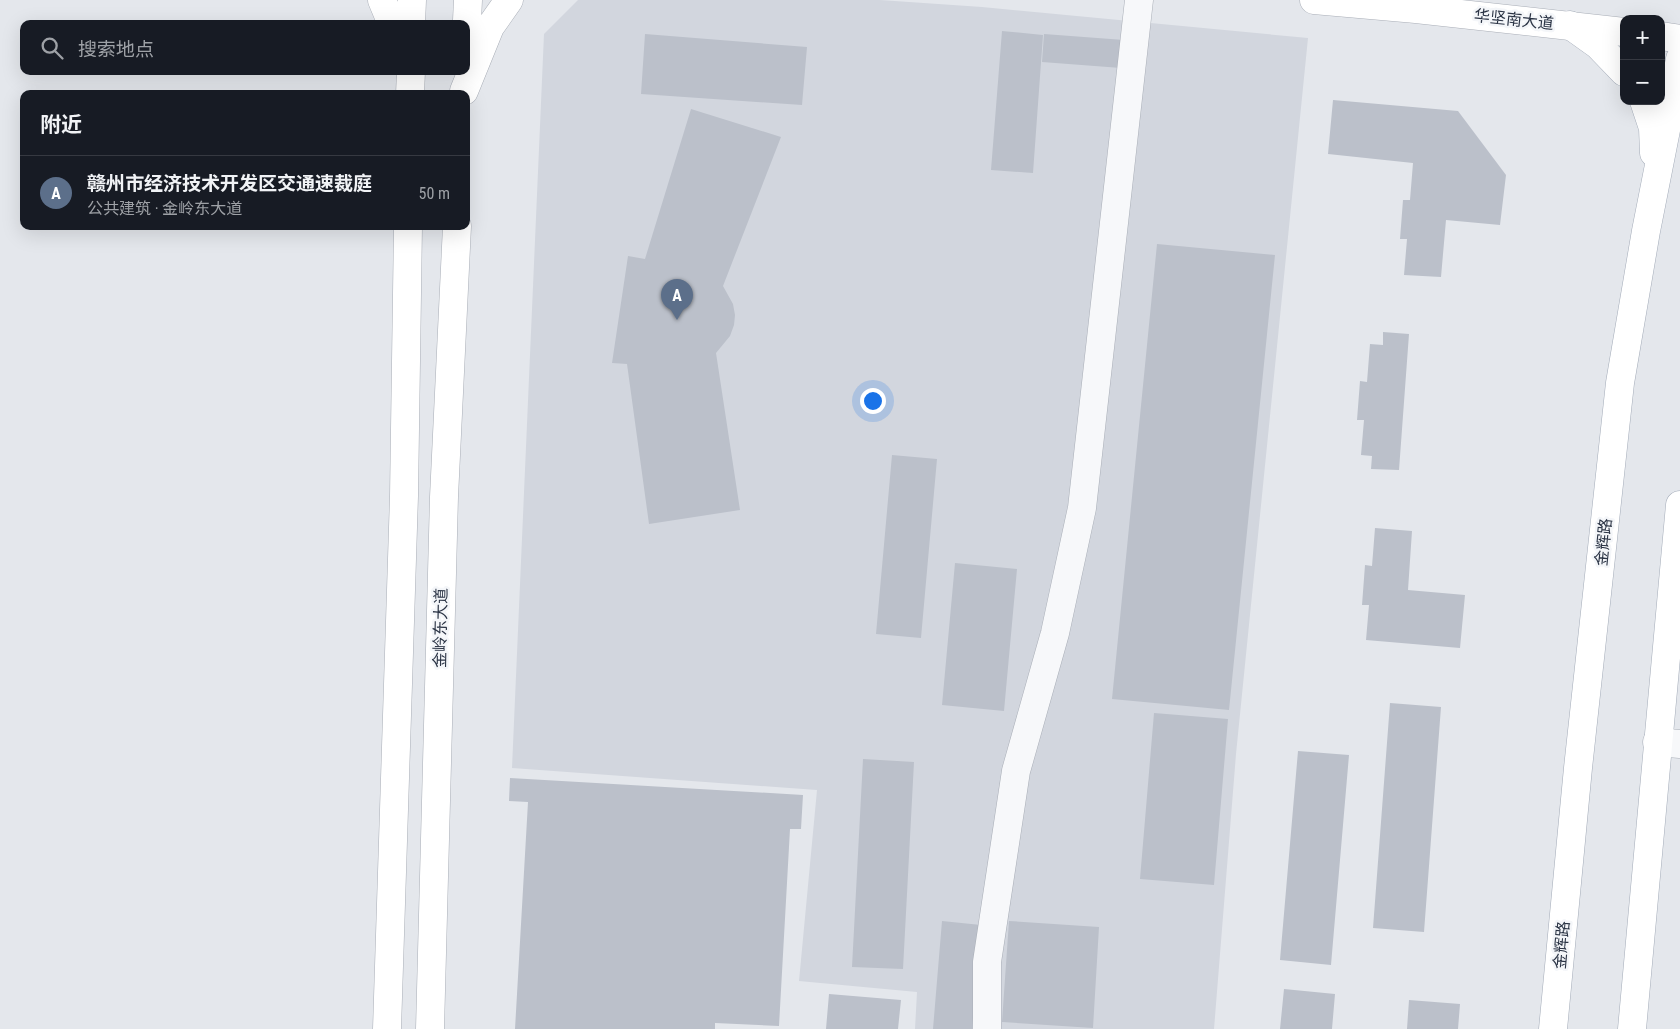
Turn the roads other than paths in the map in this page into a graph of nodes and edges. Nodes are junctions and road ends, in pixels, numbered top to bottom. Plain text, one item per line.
1 (382, 0) edge
2 (412, 0) edge
3 (468, 0) edge
4 (509, 0) edge
5 (1139, 0) edge
6 (1314, 0) edge
7 (390, 20) edge
8 (411, 20) edge
9 (467, 20) edge
10 (1570, 26) junction
11 (1620, 32) edge
12 (1665, 37) edge
13 (1680, 39) edge
14 (1680, 59) edge
15 (1620, 68) edge
16 (470, 72) edge
17 (1645, 105) edge
18 (1656, 182) junction
19 (408, 230) edge
20 (457, 230) edge
21 (404, 496) junction
22 (444, 497) junction
23 (1680, 505) edge
24 (1669, 743) edge
25 (387, 1029) edge
26 (430, 1029) edge
27 (988, 1029) edge
28 (1554, 1029) edge
29 (1632, 1029) edge

1 - 7 main road
2 - 8 main road
3 - 9 main road
4 - 16 main road
5 - 27 street
6 - 10 main road, 华坚南大道
10 - 11 main road, 华坚南大道
10 - 15 main road
12 - 13 main road
14 - 18 main road, 金辉路
17 - 18 main road
18 - 28 main road, 金辉路
19 - 21 main road
20 - 22 main road, 金岭东大道
21 - 22 main road
21 - 25 main road
22 - 26 main road, 金岭东大道
23 - 24 main road
24 - 29 main road

